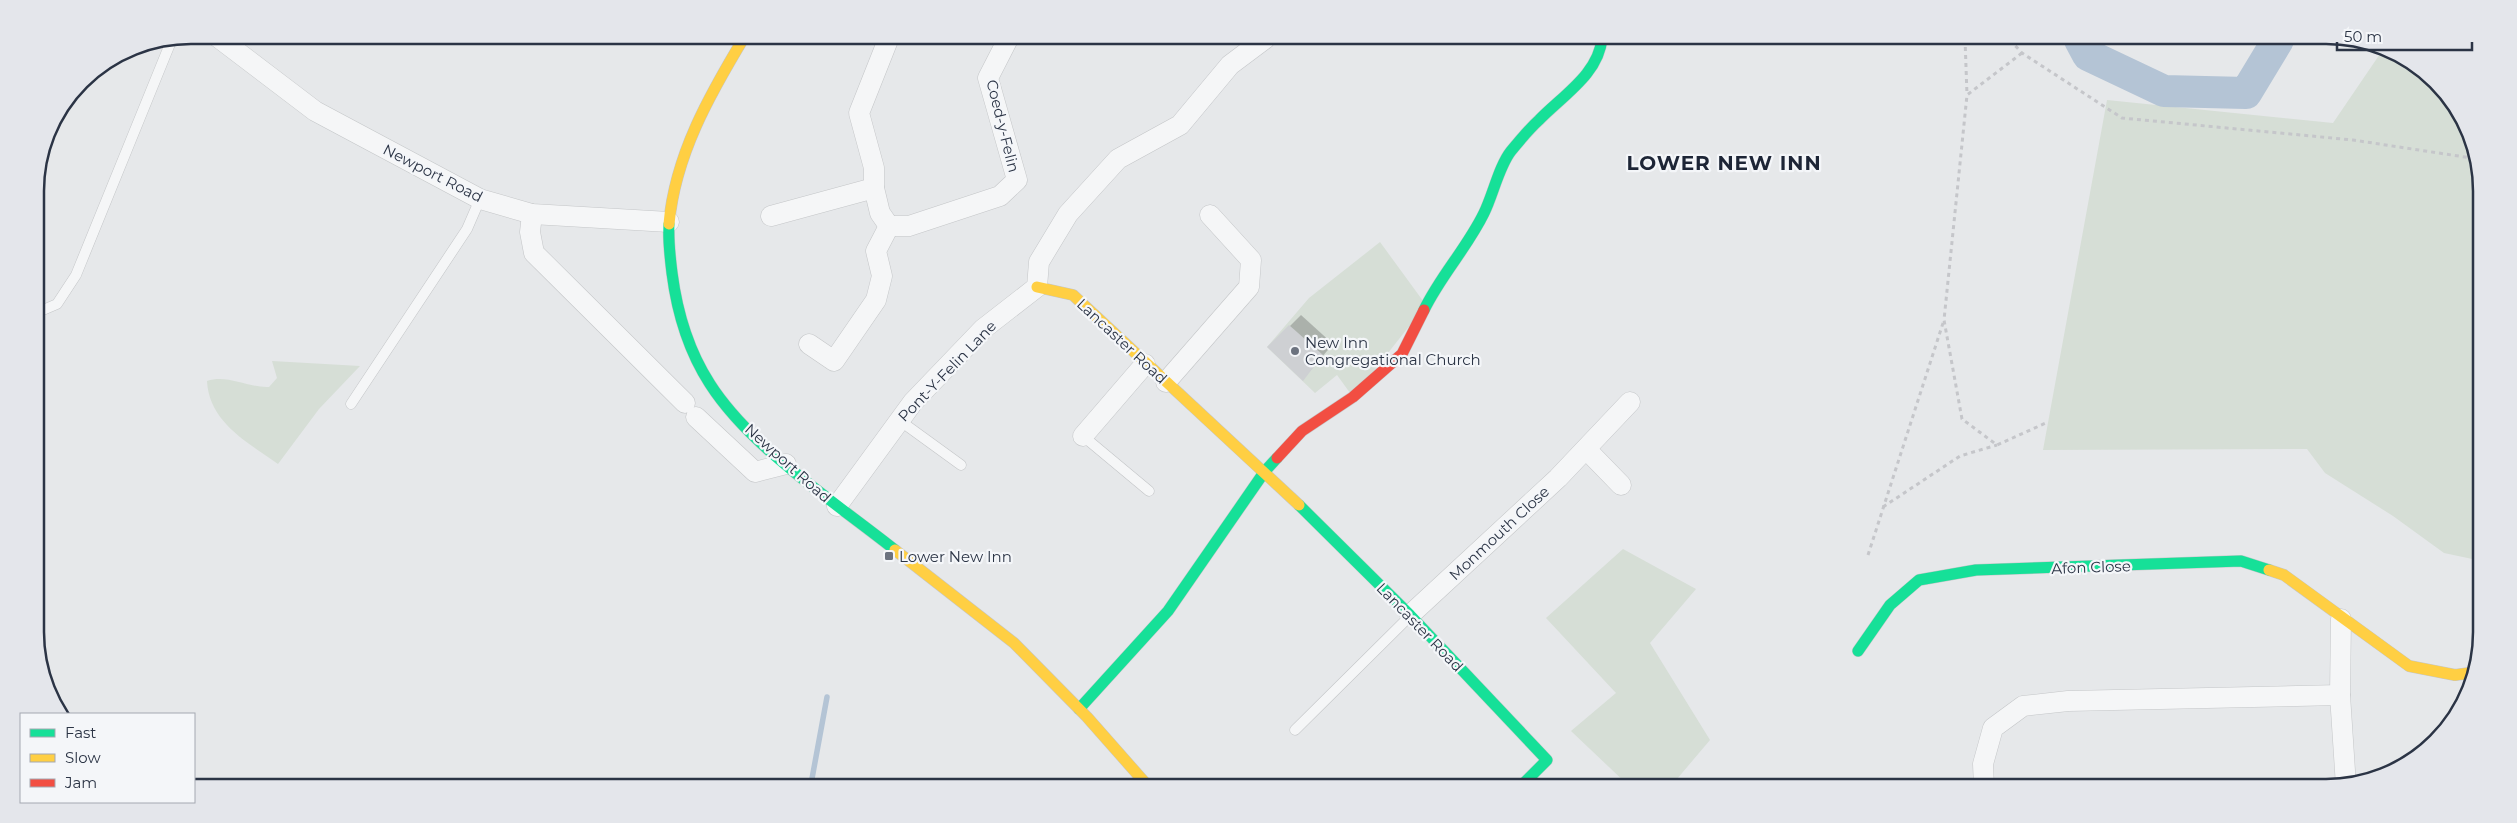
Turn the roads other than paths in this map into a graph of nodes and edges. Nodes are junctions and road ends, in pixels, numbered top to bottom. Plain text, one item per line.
1 (227, 44) edge
2 (740, 44) edge
3 (886, 44) edge
4 (1005, 44) edge
5 (1258, 44) edge
6 (1602, 44) edge
7 (169, 46) edge
8 (874, 188) junction
9 (480, 199) junction
10 (532, 214) junction
11 (1210, 215) dead end
12 (771, 216) dead end
13 (668, 222) junction
14 (889, 226) junction
15 (1038, 287) junction
16 (44, 309) edge
17 (809, 344) dead end
18 (1145, 364) junction
19 (1166, 382) junction
20 (1630, 402) dead end
21 (352, 404) dead end
22 (899, 420) junction
23 (1083, 436) joint
24 (1586, 448) junction
25 (786, 464) junction
26 (961, 465) dead end
27 (1265, 471) junction
28 (1622, 486) dead end
29 (1149, 491) dead end
30 (837, 506) junction
31 (1410, 615) junction
32 (2341, 619) junction
33 (1858, 651) dead end
34 (2467, 673) edge
35 (2340, 695) junction
36 (1079, 709) junction
37 (1295, 730) dead end
38 (2345, 778) edge
39 (1142, 779) edge
40 (1528, 779) edge
41 (1984, 779) edge

1 - 9 street, Newport Road
2 - 13 street
3 - 8 street
4 - 14 street, Coed-y-Felin
5 - 15 street
6 - 27 street
7 - 16 lane
8 - 12 street
8 - 14 street
9 - 10 street, Newport Road
9 - 21 lane
10 - 13 street, Newport Road
10 - 25 street
11 - 19 street
13 - 25 street, Newport Road
14 - 17 street
15 - 18 street, Lancaster Road
15 - 22 street, Pont-Y-Felin Lane
18 - 19 street, Lancaster Road
18 - 23 street
19 - 27 street, Lancaster Road
20 - 24 street, Monmouth Close
22 - 26 lane
22 - 30 street, Pont-Y-Felin Lane
23 - 29 lane
24 - 28 street
24 - 31 street, Monmouth Close
25 - 30 street, Newport Road
27 - 31 street, Lancaster Road
27 - 36 street
30 - 36 street, Newport Road
31 - 37 lane
31 - 40 street, Lancaster Road
32 - 33 street, Afon Close
32 - 34 street, Afon Close
32 - 35 street
35 - 38 street
35 - 41 street
36 - 39 street, Newport Road

